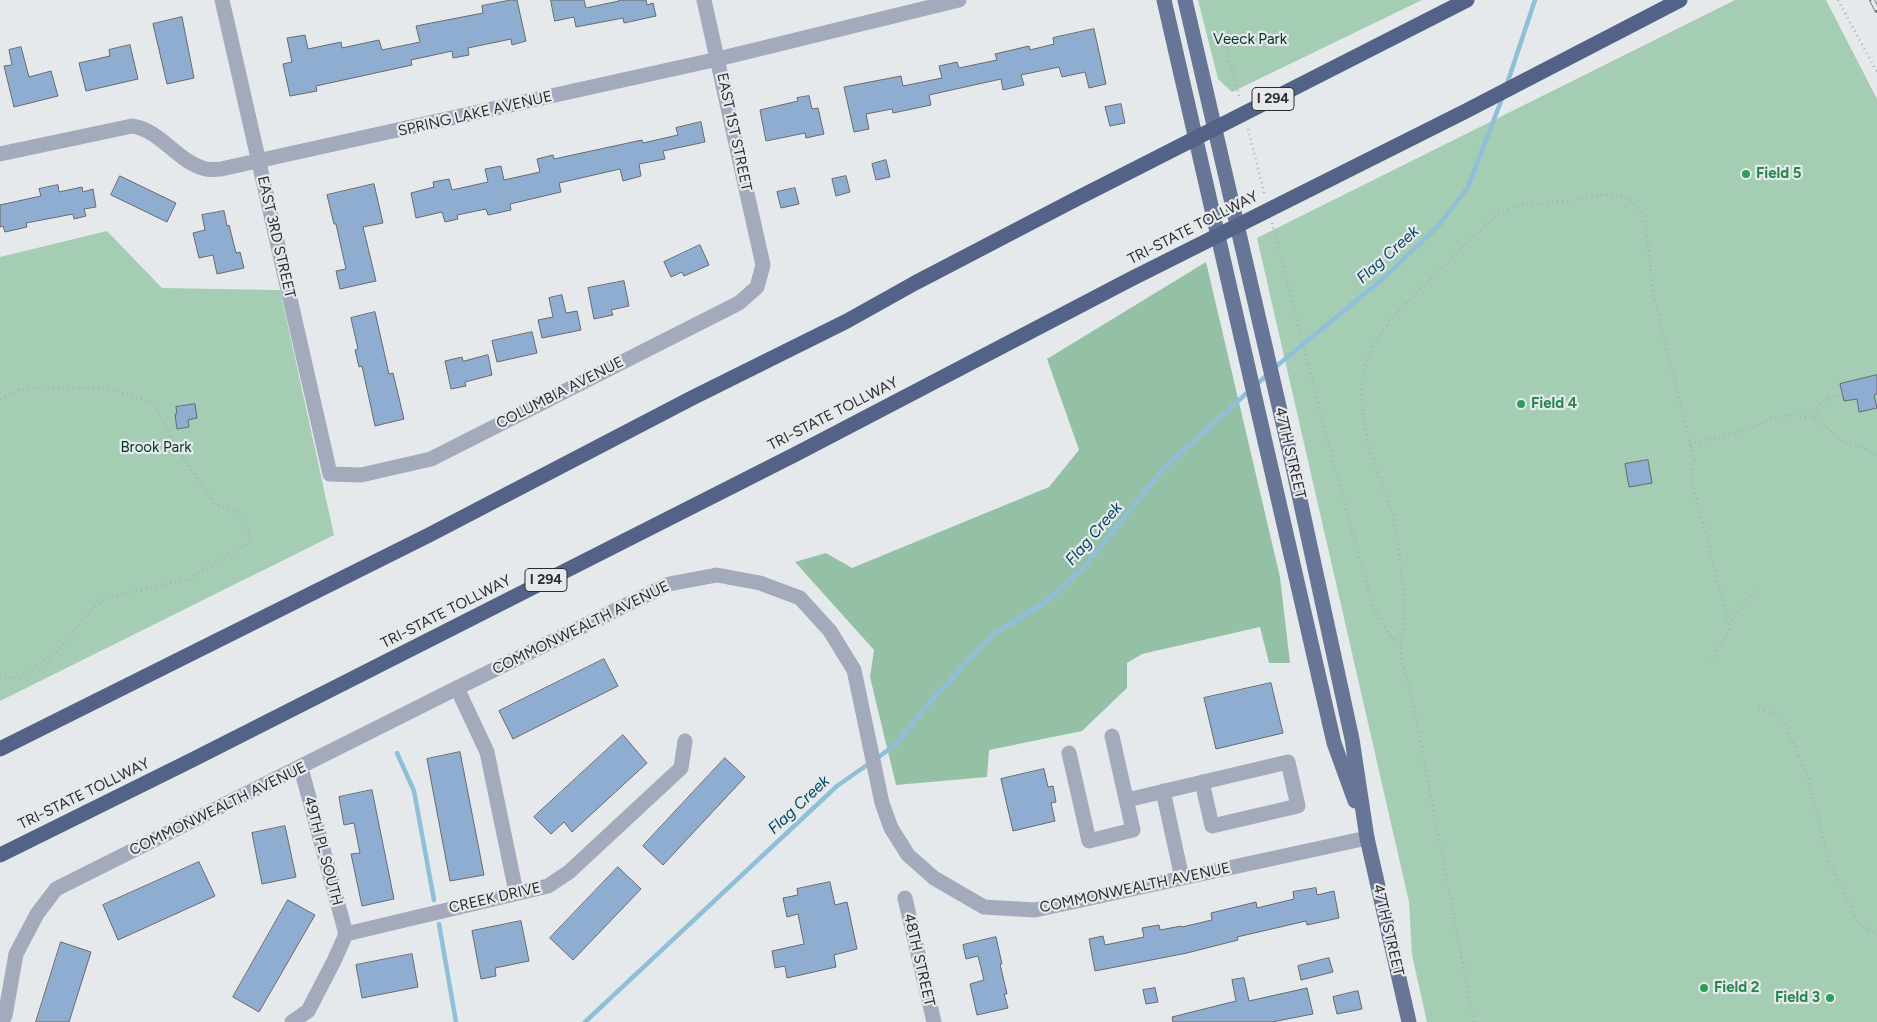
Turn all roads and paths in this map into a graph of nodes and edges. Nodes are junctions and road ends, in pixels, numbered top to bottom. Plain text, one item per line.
1 (222, 0) edge
2 (704, 0) edge
3 (959, 0) edge
4 (1164, 0) edge
5 (1185, 0) edge
6 (1468, 0) edge
7 (1680, 0) edge
8 (1838, 0) edge
9 (718, 60) junction
10 (1877, 72) edge
11 (0, 154) edge
12 (259, 162) junction
13 (763, 264) joint
14 (1843, 394) dead end
15 (0, 398) edge
16 (1322, 413) dead end
17 (1814, 418) junction
18 (1690, 444) junction
19 (1877, 457) edge
20 (330, 474) joint
21 (1754, 591) dead end
22 (1729, 626) junction
23 (1401, 647) junction
24 (1712, 660) dead end
25 (0, 676) edge
26 (457, 688) junction
27 (1759, 709) dead end
28 (1112, 736) dead end
29 (685, 741) dead end
30 (0, 749) edge
31 (1069, 753) dead end
32 (301, 768) junction
33 (1202, 782) junction
34 (1163, 791) junction
35 (1126, 800) junction
36 (1368, 838) junction
37 (0, 855) edge
38 (1182, 878) junction
39 (516, 892) junction
40 (905, 898) dead end
41 (346, 934) junction
42 (1877, 934) edge
43 (1, 1022) edge
44 (292, 1022) edge
45 (934, 1022) edge
46 (1408, 1022) edge
47 (1474, 1022) edge

1 - 12 street, EAST 3RD STREET
2 - 9 street, EAST 1ST STREET
3 - 9 street, SPRING LAKE AVENUE
4 - 36 main road, 47TH STREET
5 - 36 main road, 47TH STREET
6 - 30 highway, I 294
7 - 37 highway, TRI-STATE TOLLWAY / I 294
8 - 10 path
9 - 12 street, SPRING LAKE AVENUE
9 - 13 street, EAST 1ST STREET
11 - 12 street, SPRING LAKE AVENUE
12 - 20 street, EAST 3RD STREET
13 - 20 street, COLUMBIA AVENUE
14 - 17 path
15 - 25 path
16 - 23 path
17 - 18 path
17 - 19 path
18 - 22 path
18 - 23 path
21 - 22 path
22 - 24 path
23 - 47 path
26 - 32 street, COMMONWEALTH AVENUE
26 - 38 street, COMMONWEALTH AVENUE
26 - 39 street
27 - 42 path
28 - 35 street
29 - 39 street, CREEK DRIVE
31 - 35 street
32 - 41 street, 49TH PL SOUTH
32 - 43 street, COMMONWEALTH AVENUE
33 - 33 street
33 - 34 street
34 - 35 street
34 - 38 street
36 - 38 street, COMMONWEALTH AVENUE
36 - 46 main road, 47TH STREET
39 - 41 street, CREEK DRIVE
40 - 45 street, 48TH STREET
41 - 44 street

